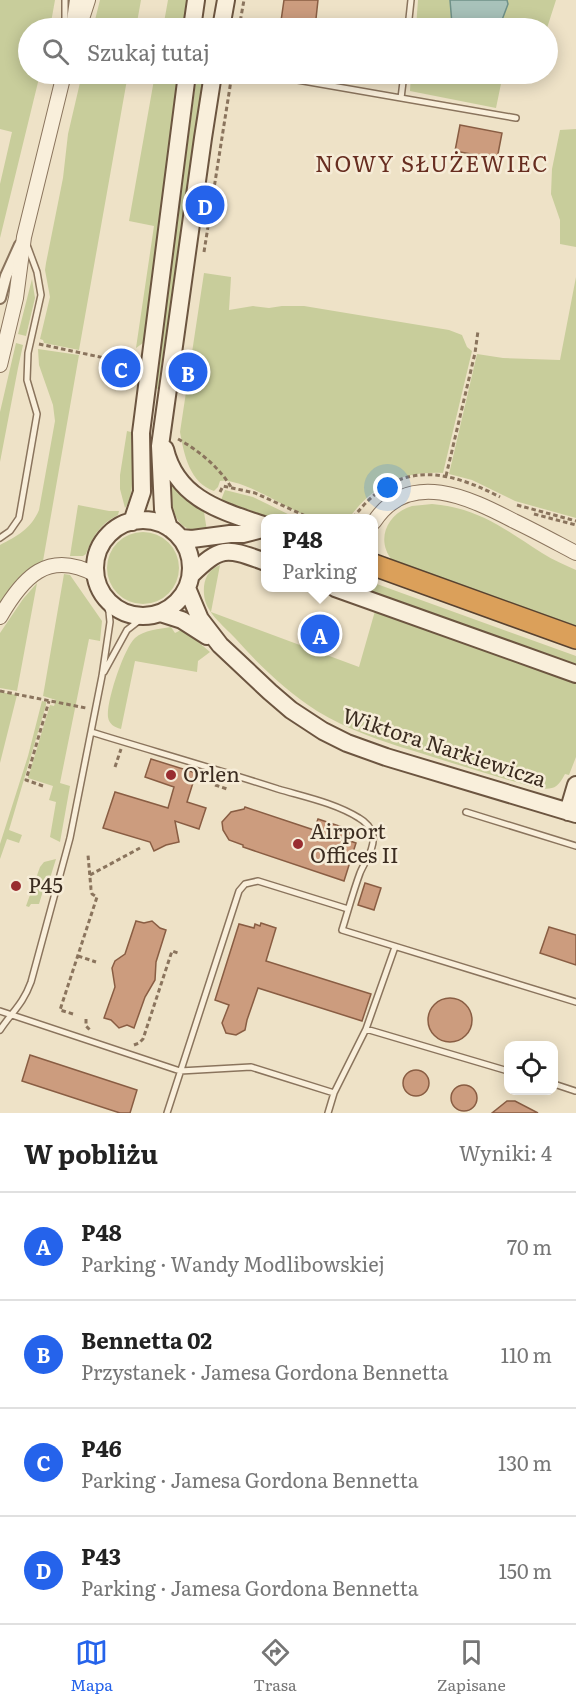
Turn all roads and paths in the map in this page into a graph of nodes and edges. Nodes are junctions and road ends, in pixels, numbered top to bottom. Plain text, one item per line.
1 (65, 0) edge
2 (77, 0) edge
3 (88, 0) edge
4 (196, 0) edge
5 (226, 0) edge
6 (244, 0) edge
7 (411, 0) edge
8 (65, 18) edge
9 (74, 18) edge
10 (82, 18) edge
11 (193, 18) edge
12 (223, 18) edge
13 (241, 18) edge
14 (409, 18) edge
15 (62, 84) edge
16 (186, 84) edge
17 (211, 84) edge
18 (230, 84) edge
19 (320, 84) edge
20 (403, 84) edge
21 (401, 98) junction
22 (516, 118) dead end
23 (24, 237) junction
24 (204, 256) dead end
25 (0, 298) edge
26 (478, 331) dead end
27 (37, 344) dead end
28 (119, 361) dead end
29 (0, 365) edge
30 (161, 434) junction
31 (178, 446) dead end
32 (446, 476) dead end
33 (231, 488) junction
34 (218, 496) dead end
35 (299, 514) edge
36 (378, 517) edge
37 (132, 522) junction
38 (261, 525) edge
39 (261, 529) edge
40 (175, 533) junction
41 (0, 538) edge
42 (576, 553) edge
43 (261, 560) edge
44 (378, 566) edge
45 (96, 575) junction
46 (189, 582) junction
47 (346, 592) edge
48 (104, 596) junction
49 (152, 615) junction
50 (0, 617) edge
51 (576, 638) edge
52 (220, 645) junction
53 (576, 674) edge
54 (102, 676) junction
55 (0, 690) edge
56 (49, 700) junction
57 (95, 710) junction
58 (91, 732) junction
59 (215, 785) dead end
60 (576, 785) edge
61 (43, 786) dead end
62 (227, 789) dead end
63 (466, 812) dead end
64 (572, 813) edge
65 (576, 846) edge
66 (140, 848) dead end
67 (88, 855) dead end
68 (90, 875) junction
69 (348, 909) junction
70 (395, 947) junction
71 (177, 953) dead end
72 (77, 956) junction
73 (96, 962) dead end
74 (576, 1002) edge
75 (0, 1011) edge
76 (73, 1014) dead end
77 (12, 1015) junction
78 (366, 1029) junction
79 (0, 1030) edge
80 (136, 1044) dead end
81 (504, 1070) edge
82 (180, 1071) junction
83 (558, 1085) edge
84 (576, 1090) edge
85 (334, 1093) junction
86 (167, 1113) edge
87 (328, 1113) edge

1 - 8 lane
2 - 9 street
3 - 10 street
4 - 11 main road
5 - 12 main road
6 - 13 path
7 - 14 lane
15 - 23 street
16 - 37 main road
17 - 30 main road
18 - 24 path
19 - 21 lane
20 - 21 lane
21 - 22 lane
23 - 25 street
23 - 29 street
23 - 41 lane
26 - 32 path
27 - 28 path
30 - 38 main road
30 - 40 main road
31 - 33 path
33 - 34 path
33 - 35 path
36 - 42 street
37 - 40 main road
37 - 45 main road
39 - 40 main road
40 - 46 main road
43 - 46 main road
44 - 51 highway
45 - 48 main road
45 - 50 street
46 - 49 main road
46 - 52 main road, Wiktora Narkiewicza
47 - 53 main road
48 - 49 main road
48 - 54 lane
49 - 52 main road, Wiktora Narkiewicza
49 - 54 lane
52 - 64 main road, Wiktora Narkiewicza
54 - 57 lane
55 - 56 path
56 - 57 path
56 - 61 path
57 - 58 lane
58 - 69 lane
58 - 77 lane
59 - 62 path
60 - 64 main road
63 - 65 lane
66 - 68 path
67 - 68 path
68 - 72 path
69 - 70 lane
69 - 82 lane
70 - 74 lane
70 - 78 lane
71 - 80 path
72 - 73 path
72 - 76 path
75 - 77 lane
77 - 79 lane
77 - 82 lane
78 - 81 lane
78 - 85 lane
82 - 85 lane
82 - 86 lane
83 - 84 lane
85 - 87 lane

